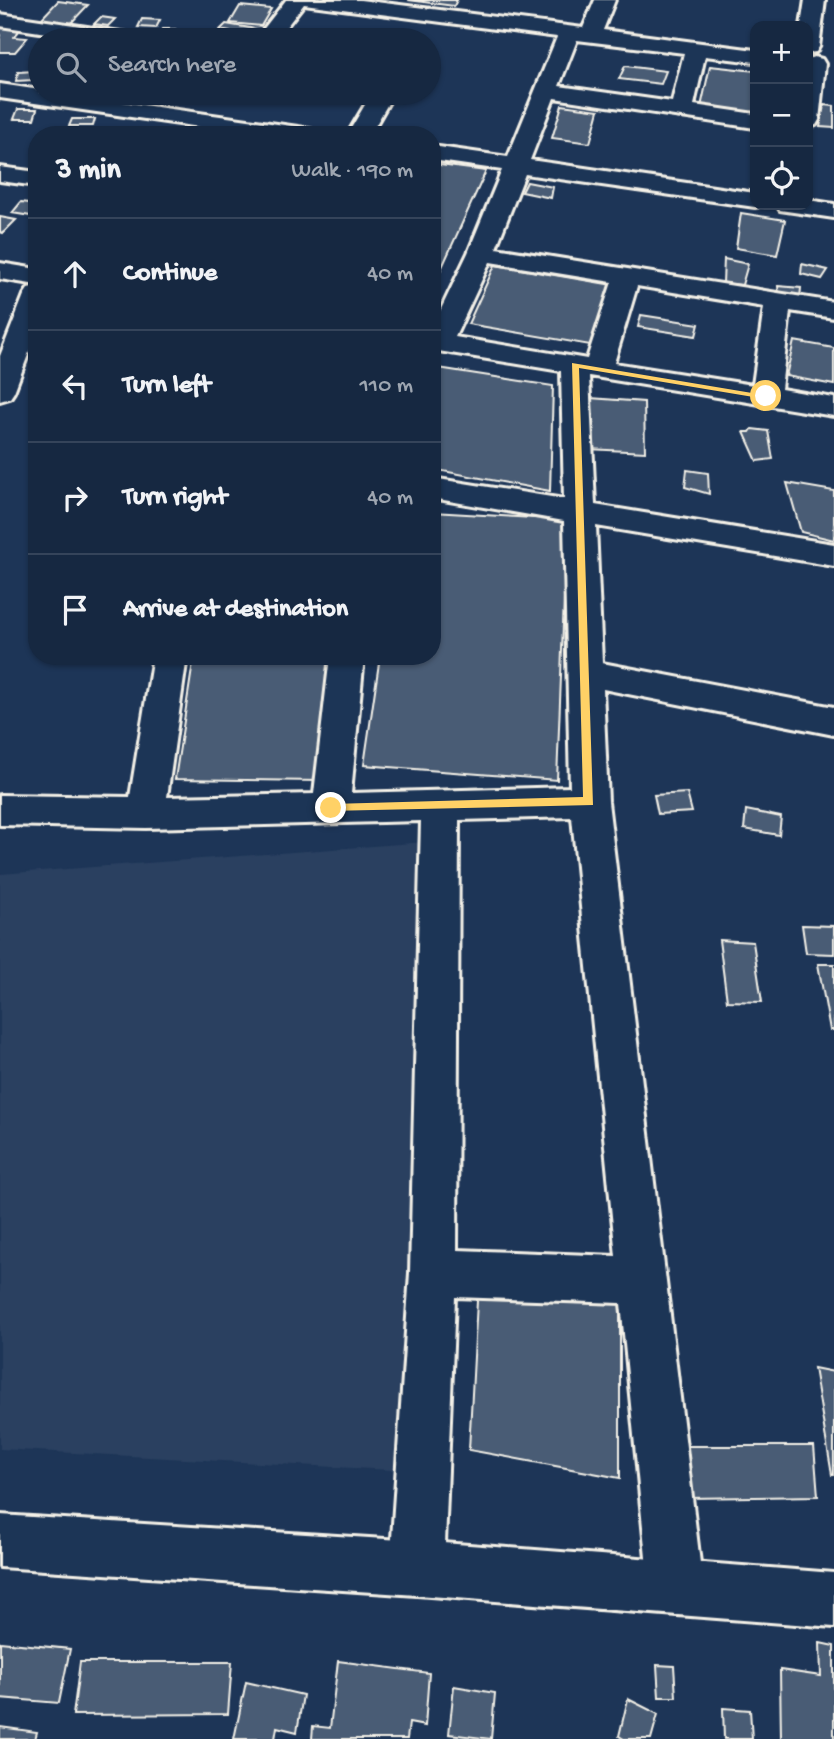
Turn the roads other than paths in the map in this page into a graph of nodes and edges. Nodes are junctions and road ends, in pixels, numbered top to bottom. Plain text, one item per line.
1 (297, 0) edge
2 (311, 0) edge
3 (605, 0) edge
4 (815, 0) edge
5 (459, 9) edge
6 (0, 20) edge
7 (54, 28) edge
8 (275, 28) edge
9 (580, 34) junction
10 (696, 49) junction
11 (750, 56) edge
12 (816, 60) edge
13 (544, 90) junction
14 (0, 91) edge
15 (28, 96) edge
16 (74, 105) edge
17 (214, 105) edge
18 (376, 105) edge
19 (681, 110) junction
20 (813, 110) edge
21 (750, 120) edge
22 (185, 126) edge
23 (198, 126) edge
24 (363, 126) edge
25 (441, 154) edge
26 (516, 166) junction
27 (0, 174) edge
28 (28, 177) edge
29 (750, 199) edge
30 (813, 208) edge
31 (834, 211) edge
32 (481, 253) junction
33 (0, 271) edge
34 (28, 276) edge
35 (627, 276) junction
36 (778, 302) junction
37 (834, 310) edge
38 (28, 319) edge
39 (441, 332) edge
40 (441, 343) edge
41 (586, 367) junction
42 (0, 392) edge
43 (766, 396) junction
44 (834, 407) edge
45 (441, 490) edge
46 (578, 513) junction
47 (834, 555) edge
48 (169, 665) edge
49 (346, 665) edge
50 (584, 672) junction
51 (834, 722) edge
52 (589, 802) junction
53 (440, 806) junction
54 (331, 808) junction
55 (0, 810) edge
56 (146, 813) junction
57 (433, 1273) junction
58 (640, 1280) junction
59 (0, 1541) edge
60 (417, 1568) junction
61 (676, 1588) junction
62 (834, 1600) edge

1 - 8 street
2 - 5 street
3 - 9 street
4 - 12 street
5 - 9 street
6 - 7 street
9 - 10 street
9 - 13 street
10 - 11 street
10 - 19 street
12 - 20 street
13 - 19 street
13 - 26 street
14 - 15 street
16 - 22 street
17 - 23 street
18 - 24 street
19 - 21 street
25 - 26 street
26 - 29 street
26 - 32 street
27 - 28 street
30 - 31 street
32 - 35 street
32 - 39 street
33 - 34 street
35 - 36 street
35 - 41 street
36 - 37 street
36 - 43 street
38 - 42 street
40 - 41 street
41 - 43 street
41 - 46 street
43 - 44 street
45 - 46 street
46 - 47 street
46 - 50 street
48 - 56 street
49 - 54 street
50 - 51 street
50 - 52 street
52 - 53 street
52 - 58 street
53 - 54 street
53 - 57 street
54 - 56 street
55 - 56 street
57 - 58 street
57 - 60 street
58 - 61 street
59 - 60 street
60 - 61 street
61 - 62 street

